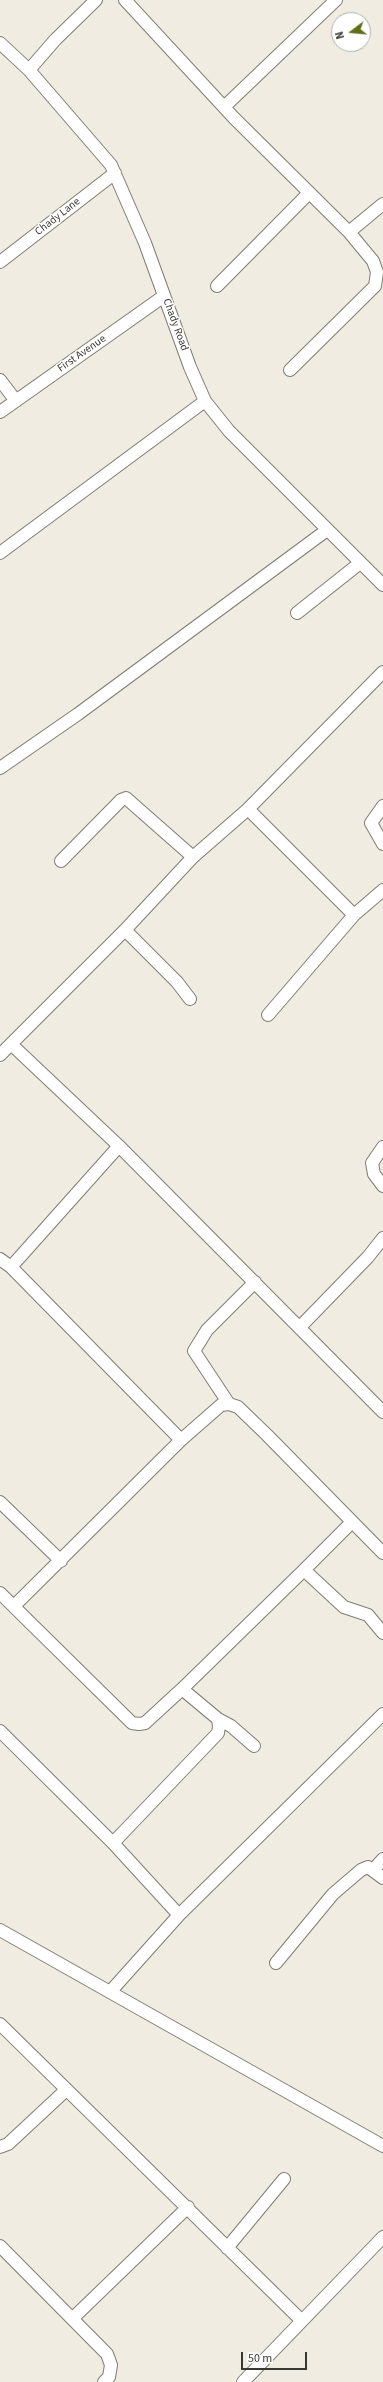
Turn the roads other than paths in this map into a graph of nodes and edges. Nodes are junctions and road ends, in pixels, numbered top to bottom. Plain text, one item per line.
1 (96, 0) edge
2 (125, 0) edge
3 (336, 0) edge
4 (0, 44) edge
5 (29, 70) junction
6 (224, 107) junction
7 (115, 173) junction
8 (309, 193) junction
9 (383, 204) edge
10 (349, 232) junction
11 (0, 262) edge
12 (217, 286) dead end
13 (164, 296) junction
14 (290, 370) dead end
15 (0, 380) edge
16 (205, 400) junction
17 (16, 401) junction
18 (0, 412) edge
19 (327, 530) junction
20 (0, 553) edge
21 (360, 563) junction
22 (383, 585) edge
23 (297, 613) dead end
24 (383, 672) edge
25 (0, 768) edge
26 (383, 806) edge
27 (248, 809) junction
28 (383, 844) edge
29 (193, 857) junction
30 (61, 861) dead end
31 (383, 890) edge
32 (354, 915) junction
33 (125, 930) junction
34 (190, 999) dead end
35 (268, 1015) dead end
36 (11, 1044) junction
37 (0, 1055) edge
38 (119, 1146) junction
39 (383, 1147) edge
40 (383, 1186) edge
41 (383, 1238) edge
42 (0, 1259) edge
43 (11, 1267) junction
44 (255, 1282) junction
45 (300, 1327) junction
46 (229, 1404) junction
47 (383, 1412) edge
48 (181, 1440) junction
49 (0, 1502) edge
50 (352, 1522) junction
51 (383, 1553) edge
52 (61, 1561) junction
53 (304, 1570) junction
54 (0, 1593) edge
55 (15, 1605) junction
56 (383, 1633) edge
57 (182, 1689) junction
58 (383, 1714) edge
59 (218, 1719) junction
60 (0, 1731) edge
61 (254, 1746) dead end
62 (113, 1842) junction
63 (383, 1860) edge
64 (374, 1869) junction
65 (383, 1878) edge
66 (179, 1915) junction
67 (0, 1930) edge
68 (276, 1963) dead end
69 (110, 1992) junction
70 (0, 2024) edge
71 (65, 2091) junction
72 (383, 2146) edge
73 (0, 2147) edge
74 (284, 2179) dead end
75 (188, 2207) junction
76 (383, 2237) edge
77 (0, 2246) edge
78 (227, 2248) junction
79 (72, 2318) junction
80 (301, 2320) junction
81 (104, 2382) edge
82 (242, 2382) edge

1 - 5 street
2 - 6 street
3 - 6 street
4 - 5 street, Chady Road
5 - 7 street, Chady Road
6 - 8 street
7 - 11 street, Chady Lane
7 - 13 street, Chady Road
8 - 10 street
8 - 12 street
9 - 10 street
10 - 14 street
13 - 16 street, Chady Road
13 - 17 street, First Avenue
15 - 17 street
16 - 19 street, Chady Road
16 - 20 street
17 - 18 street, First Avenue
19 - 21 street, Chady Road
19 - 25 street
21 - 22 street, Chady Road
21 - 23 street
24 - 27 street
26 - 28 street
27 - 29 street
27 - 32 street
29 - 30 street
29 - 33 street
31 - 32 street
32 - 35 street
33 - 34 street
33 - 36 street
36 - 37 street
36 - 38 street
38 - 43 street
38 - 44 street
39 - 40 street
41 - 45 street
42 - 43 street
43 - 48 street
44 - 45 street
44 - 46 street
45 - 47 street
46 - 48 street
46 - 50 street
48 - 52 street
49 - 52 street
50 - 51 street
50 - 53 street
52 - 55 street
53 - 56 street
53 - 57 street
54 - 55 street
55 - 57 street
57 - 59 street
58 - 66 street
59 - 61 street
59 - 62 street
60 - 62 street
62 - 66 street
63 - 64 street
64 - 65 street
64 - 68 street
66 - 69 street
67 - 69 street
69 - 72 street
70 - 71 street
71 - 73 street
71 - 75 street
74 - 78 street
75 - 78 street
75 - 79 street
76 - 80 street
77 - 79 street
78 - 80 street
79 - 81 street
80 - 82 street

